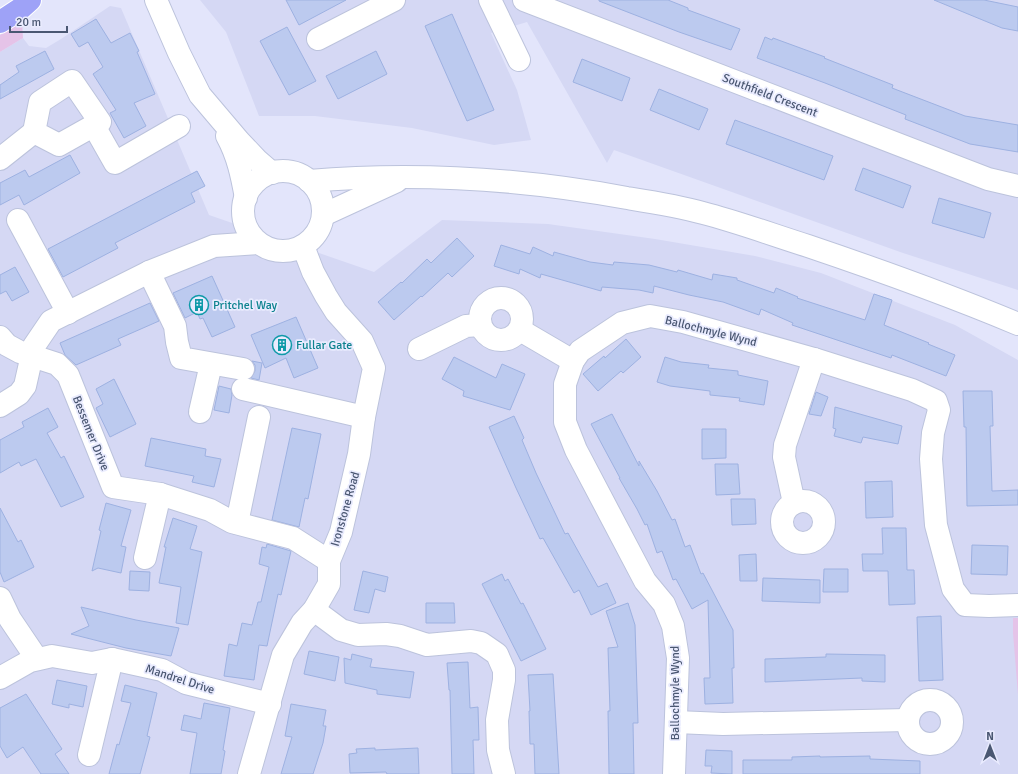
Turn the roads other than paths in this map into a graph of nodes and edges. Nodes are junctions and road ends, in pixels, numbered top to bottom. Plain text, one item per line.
1 (30, 0) edge
2 (156, 0) edge
3 (394, 0) edge
4 (490, 0) edge
5 (524, 0) edge
6 (0, 22) edge
7 (318, 38) dead end
8 (518, 60) dead end
9 (218, 118) junction
10 (94, 126) junction
11 (179, 126) dead end
12 (34, 132) junction
13 (0, 159) edge
14 (272, 173) junction
15 (404, 178) junction
16 (309, 181) junction
17 (1018, 186) edge
18 (244, 204) junction
19 (323, 215) junction
20 (18, 220) dead end
21 (258, 243) junction
22 (214, 246) junction
23 (303, 246) junction
24 (149, 272) junction
25 (68, 313) junction
26 (1018, 324) edge
27 (480, 325) junction
28 (520, 330) junction
29 (0, 337) edge
30 (419, 349) dead end
31 (32, 355) junction
32 (814, 359) junction
33 (573, 361) junction
34 (211, 364) junction
35 (0, 406) edge
36 (200, 412) dead end
37 (259, 417) dead end
38 (364, 417) junction
39 (160, 494) junction
40 (794, 503) dead end
41 (237, 523) junction
42 (145, 558) dead end
43 (329, 561) junction
44 (0, 598) edge
45 (1018, 605) edge
46 (314, 610) junction
47 (5, 622) edge
48 (37, 659) junction
49 (112, 659) junction
50 (0, 678) edge
51 (270, 704) junction
52 (907, 720) dead end
53 (676, 722) junction
54 (89, 755) dead end
55 (249, 774) edge
56 (504, 774) edge
57 (674, 774) edge

1 - 6 main road
2 - 9 street
3 - 7 street
4 - 8 street
5 - 17 street, Southfield Crescent
9 - 14 street
9 - 18 street
10 - 11 street
10 - 12 street
10 - 12 street
12 - 13 street
14 - 16 street
14 - 18 street
15 - 16 street
15 - 19 street
15 - 26 street
16 - 19 street
18 - 21 street
18 - 22 street
19 - 23 street
20 - 25 street
21 - 22 street
21 - 23 street
22 - 24 street
23 - 38 street, Ironstone Road
24 - 25 street
24 - 34 street
25 - 31 street
27 - 28 street
27 - 28 street
27 - 30 street
28 - 33 street
29 - 31 street
31 - 35 street
31 - 39 street, Bessemer Drive
32 - 33 street, Ballochmyle Wynd
32 - 40 street
32 - 45 street, Ballochmyle Wynd
33 - 53 street, Ballochmyle Wynd
34 - 36 street
34 - 38 street
37 - 41 street
38 - 43 street, Ironstone Road
39 - 41 street, Bessemer Drive
39 - 42 street
41 - 43 street, Bessemer Drive
43 - 46 street, Ironstone Road
44 - 47 street
46 - 51 street, Ironstone Road
46 - 56 street
47 - 48 street
48 - 49 street, Mandrel Drive
48 - 50 street, Mandrel Drive
49 - 51 street, Mandrel Drive
49 - 54 street
51 - 55 street, Ironstone Road
52 - 53 street
53 - 57 street, Ballochmyle Wynd

